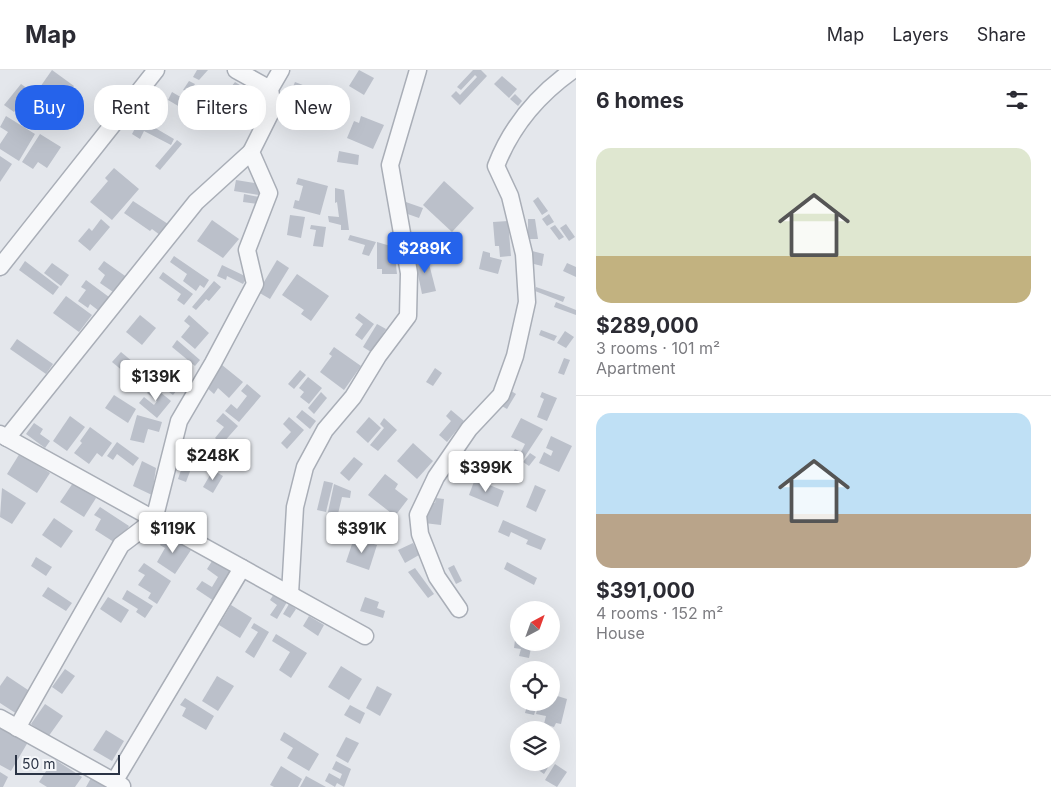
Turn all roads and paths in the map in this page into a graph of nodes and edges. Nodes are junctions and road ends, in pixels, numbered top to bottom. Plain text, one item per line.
1 (156, 70) edge
2 (236, 70) edge
3 (281, 70) edge
4 (418, 70) edge
5 (573, 70) edge
6 (270, 88) junction
7 (251, 152) junction
8 (0, 266) edge
9 (4, 436) edge
10 (154, 520) junction
11 (242, 568) junction
12 (290, 594) junction
13 (459, 609) dead end
14 (365, 636) dead end
15 (0, 718) edge
16 (17, 728) junction
17 (119, 784) edge

1 - 8 street
2 - 6 street
3 - 6 street
4 - 12 street
5 - 13 street
6 - 7 street
7 - 9 street
7 - 10 street
9 - 10 street
10 - 11 street
10 - 16 street
11 - 12 street
11 - 17 street
12 - 14 street
15 - 16 street
16 - 17 street

